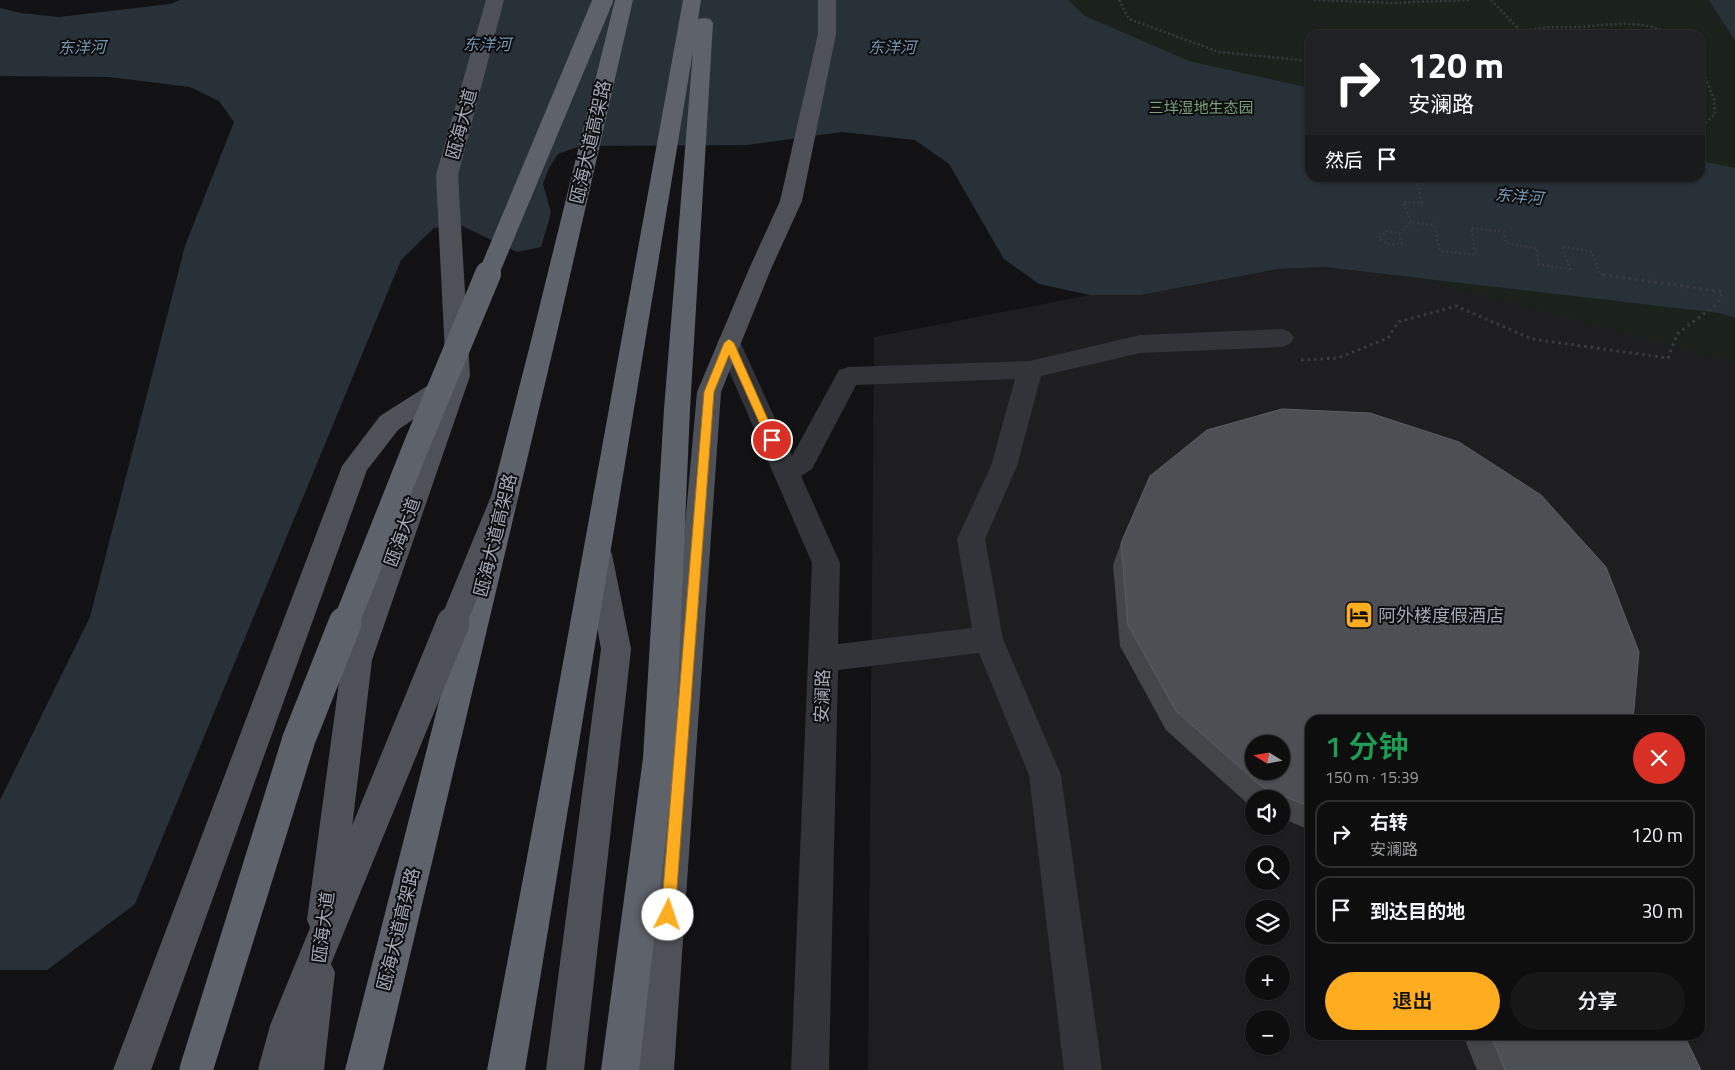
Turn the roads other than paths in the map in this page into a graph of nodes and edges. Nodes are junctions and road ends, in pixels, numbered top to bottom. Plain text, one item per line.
1 (495, 0) edge
2 (603, 0) edge
3 (624, 0) edge
4 (692, 0) edge
5 (705, 0) edge
6 (827, 0) edge
7 (1282, 338) dead end
8 (729, 343) junction
9 (1030, 370) junction
10 (458, 376) junction
11 (786, 472) junction
12 (504, 500) junction
13 (597, 551) junction
14 (988, 639) junction
15 (823, 659) junction
16 (132, 1070) edge
17 (196, 1070) edge
18 (275, 1070) edge
19 (305, 1070) edge
20 (364, 1070) edge
21 (506, 1070) edge
22 (565, 1070) edge
23 (620, 1070) edge
24 (655, 1070) edge
25 (810, 1070) edge
26 (1083, 1070) edge

1 - 10 main road, 瓯海大道, bridge
2 - 17 highway, bridge
3 - 12 highway, 瓯海大道高架路
4 - 13 highway
5 - 23 highway
6 - 8 main road
7 - 9 street
8 - 11 street, 安澜路
8 - 24 main road
9 - 11 street
9 - 14 street
10 - 16 main road
10 - 19 main road, 瓯海大道
11 - 15 street, 安澜路
12 - 18 main road, bridge
12 - 20 highway, 瓯海大道高架路, bridge
13 - 21 highway
13 - 22 main road
14 - 15 street
14 - 26 street
15 - 25 street, 安澜路

